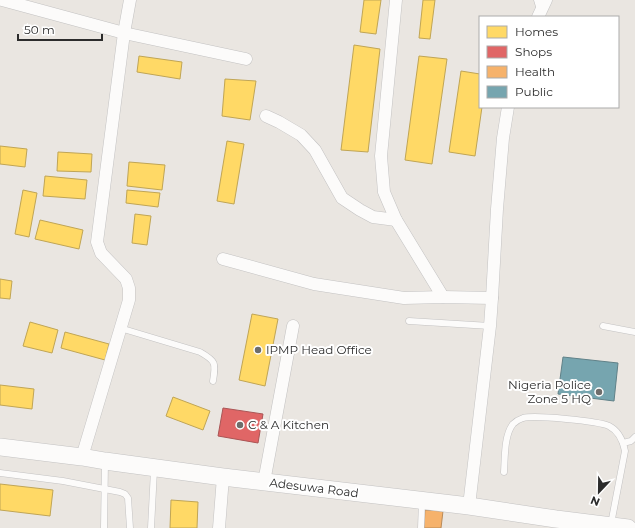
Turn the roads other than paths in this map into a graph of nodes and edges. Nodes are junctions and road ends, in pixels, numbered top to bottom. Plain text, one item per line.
1 (2, 0) edge
2 (130, 0) edge
3 (396, 0) edge
4 (537, 0) edge
5 (546, 0) edge
6 (539, 14) edge
7 (124, 33) junction
8 (246, 59) dead end
9 (508, 108) edge
10 (266, 116) dead end
11 (396, 220) junction
12 (223, 259) dead end
13 (443, 297) junction
14 (492, 298) junction
15 (409, 321) dead end
16 (293, 326) dead end
17 (490, 326) junction
18 (603, 326) dead end
19 (120, 328) junction
20 (635, 332) edge
21 (213, 381) dead end
22 (635, 437) edge
23 (623, 443) junction
24 (0, 447) edge
25 (82, 457) junction
26 (104, 461) junction
27 (154, 468) junction
28 (504, 472) dead end
29 (0, 473) edge
30 (223, 477) junction
31 (264, 482) junction
32 (105, 489) junction
33 (422, 501) junction
34 (469, 506) junction
35 (556, 524) edge
36 (611, 526) junction
37 (104, 528) edge
38 (130, 528) edge
39 (151, 528) edge
40 (219, 528) edge
41 (421, 528) edge
42 (628, 528) edge

1 - 7 street
2 - 7 street
3 - 11 street
4 - 6 lane
5 - 6 street
7 - 8 street
7 - 19 street
9 - 14 street
10 - 11 street
11 - 13 street
12 - 13 street
13 - 14 street
14 - 17 street
15 - 17 lane
16 - 31 street
17 - 34 street
18 - 20 lane
19 - 21 lane
19 - 25 street
22 - 23 lane
23 - 28 lane
23 - 36 lane
24 - 25 street, Adesuwa Road
25 - 26 street, Adesuwa Road
26 - 27 street, Adesuwa Road
26 - 32 lane
27 - 30 street, Adesuwa Road
27 - 39 lane
29 - 32 lane
30 - 31 street, Adesuwa Road
30 - 40 street
31 - 33 street, Adesuwa Road
32 - 37 lane
32 - 38 lane
33 - 34 street, Adesuwa Road
33 - 41 lane
34 - 35 street, Adesuwa Road
35 - 36 street, Adesuwa Road
36 - 42 street, Adesuwa Road

